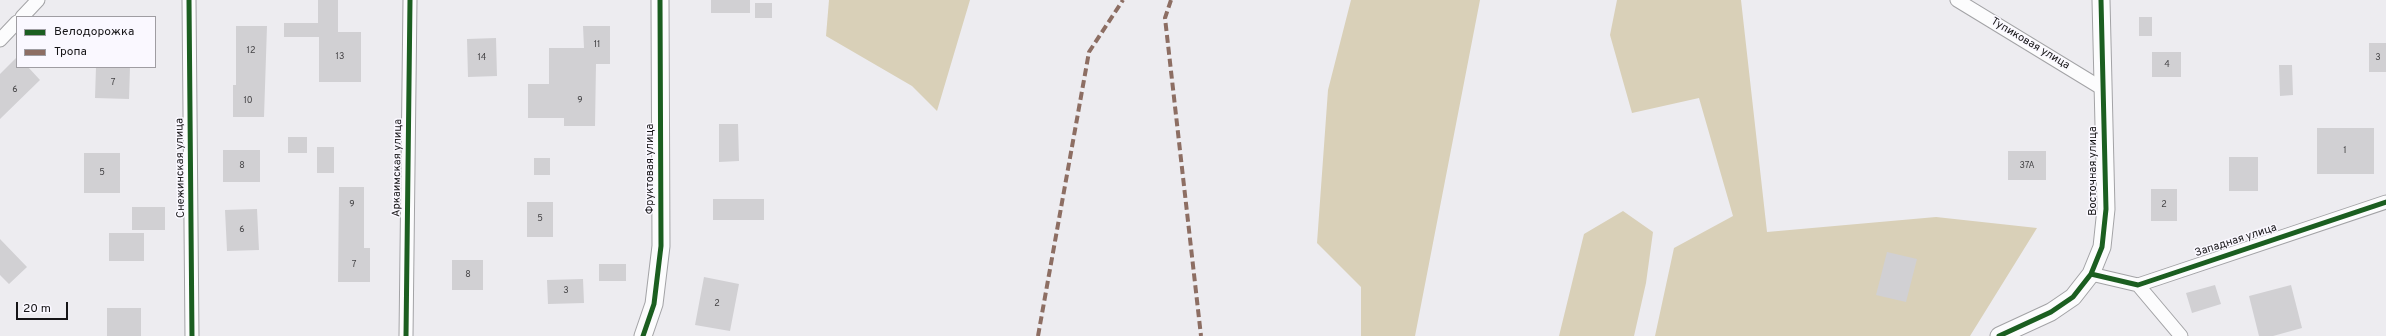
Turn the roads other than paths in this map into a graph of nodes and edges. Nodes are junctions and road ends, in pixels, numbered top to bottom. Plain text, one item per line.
1 (38, 0) edge
2 (189, 0) edge
3 (410, 0) edge
4 (660, 0) edge
5 (1957, 0) edge
6 (2101, 0) edge
7 (23, 16) edge
8 (16, 23) edge
9 (0, 40) edge
10 (2103, 89) junction
11 (2386, 202) edge
12 (2091, 274) junction
13 (2138, 285) junction
14 (192, 336) edge
15 (406, 336) edge
16 (643, 336) edge
17 (1999, 336) edge
18 (2181, 336) edge

1 - 7 street
2 - 14 street, Снежинская улица
3 - 15 street, Аркаимская улица
4 - 16 street, Фруктовая улица
5 - 10 street, Тупиковая улица
6 - 10 street, Восточная улица
8 - 9 street
10 - 12 street, Восточная улица
11 - 13 street, Западная улица
12 - 13 street
12 - 17 street, Восточная улица
13 - 18 street

